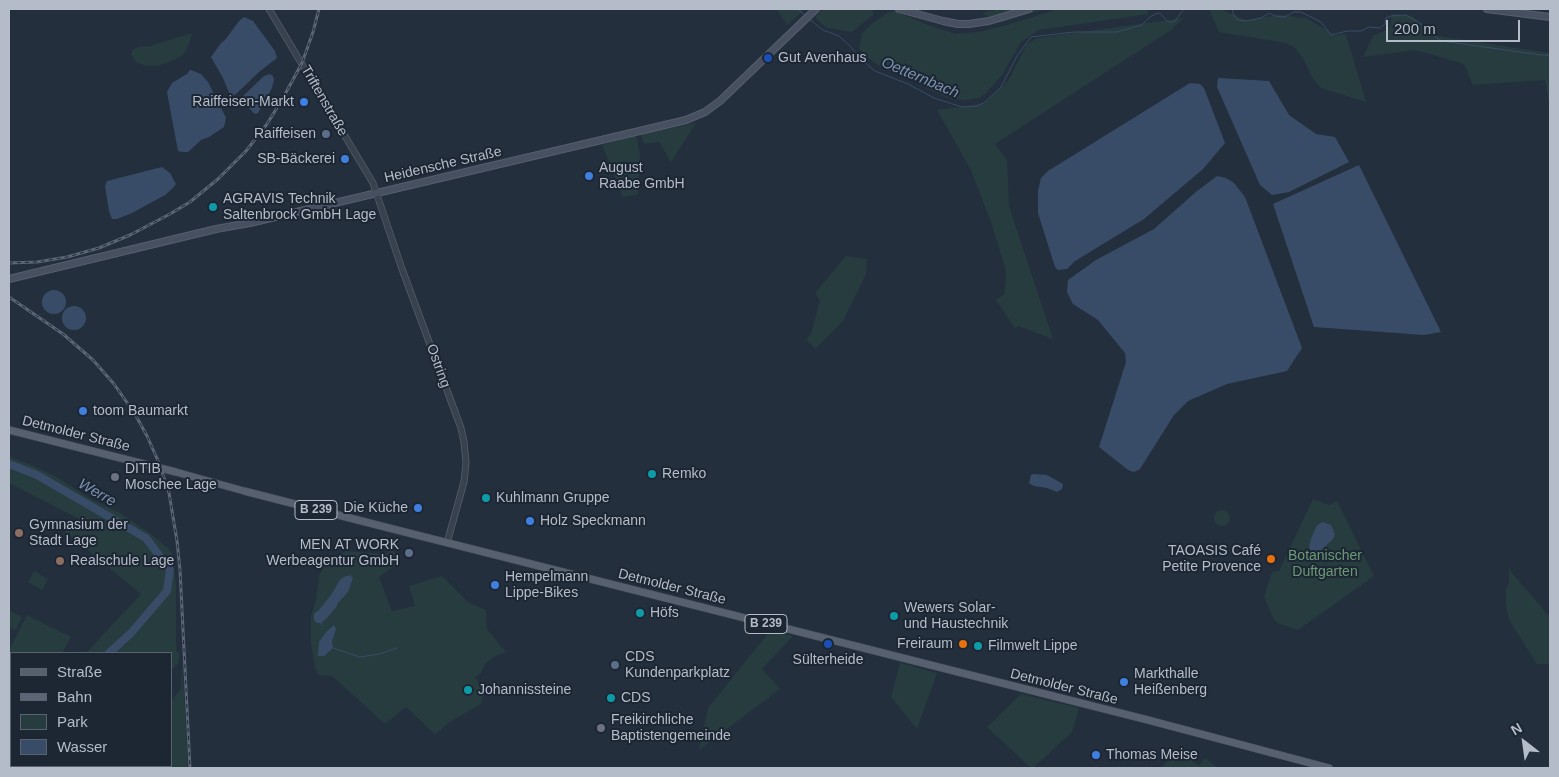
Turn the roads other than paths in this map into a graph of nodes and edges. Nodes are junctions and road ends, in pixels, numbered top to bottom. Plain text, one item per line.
1 (268, 9) edge
2 (899, 9) edge
3 (1029, 9) edge
4 (1487, 9) edge
5 (813, 10) edge
6 (1550, 17) edge
7 (376, 194) junction
8 (9, 279) edge
9 (9, 430) edge
10 (447, 543) junction
11 (1329, 768) edge

1 - 7 street, Triftenstraße
2 - 3 main road
4 - 6 main road
5 - 7 main road, Heidensche Straße
7 - 8 main road, Heidensche Straße
7 - 10 street, Ostring
9 - 10 main road, Detmolder Straße / B 239
10 - 11 main road, Detmolder Straße / B 239

